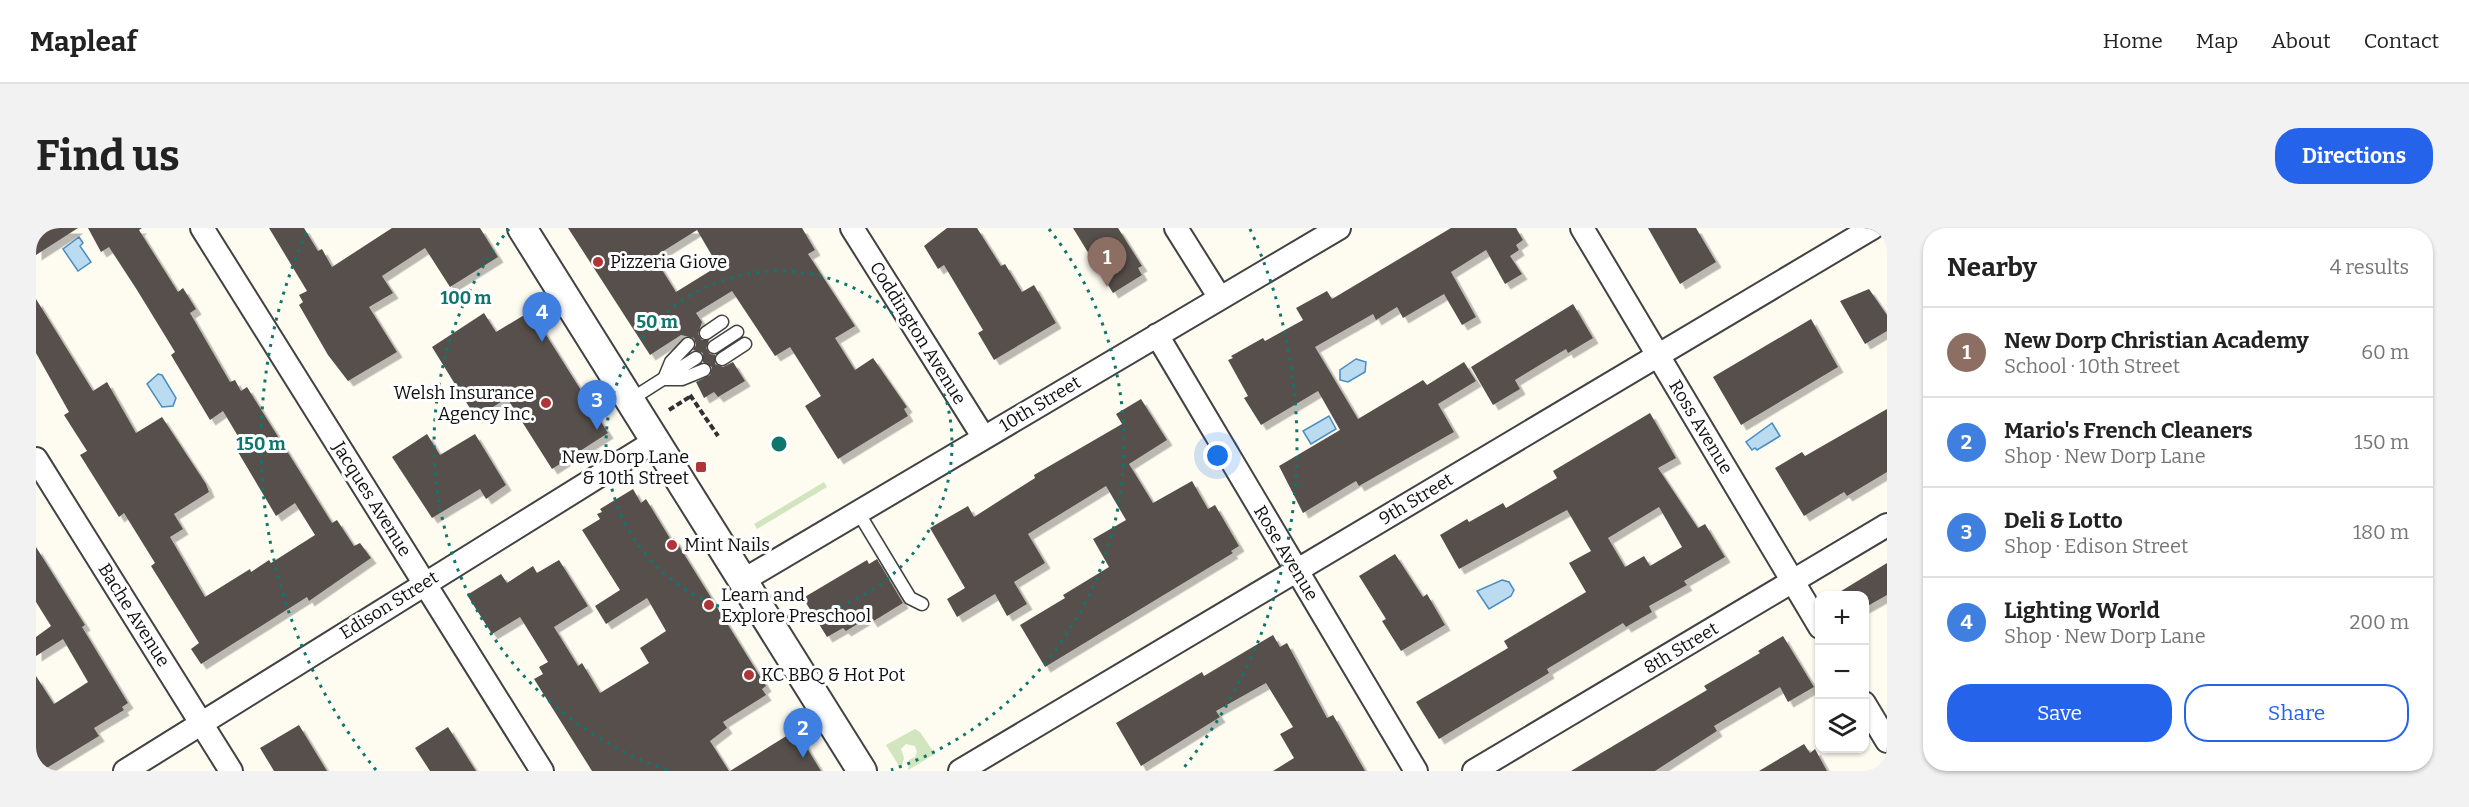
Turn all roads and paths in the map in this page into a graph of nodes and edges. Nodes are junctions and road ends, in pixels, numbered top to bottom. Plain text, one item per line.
1 (202, 228) edge
2 (522, 228) edge
3 (852, 228) edge
4 (1176, 228) edge
5 (1339, 228) edge
6 (1582, 228) edge
7 (1872, 228) edge
8 (1220, 298) junction
9 (722, 322) dead end
10 (706, 333) dead end
11 (737, 333) dead end
12 (1157, 334) junction
13 (688, 344) dead end
14 (745, 344) dead end
15 (714, 347) dead end
16 (1658, 355) junction
17 (696, 358) dead end
18 (722, 359) dead end
19 (704, 370) dead end
20 (664, 379) junction
21 (686, 390) dead end
22 (692, 396) junction
23 (630, 400) junction
24 (669, 410) dead end
25 (718, 436) dead end
26 (984, 438) junction
27 (655, 441) junction
28 (36, 459) edge
29 (858, 512) junction
30 (1887, 525) edge
31 (1297, 571) junction
32 (742, 580) junction
33 (1792, 581) junction
34 (424, 582) junction
35 (922, 604) dead end
36 (1815, 619) edge
37 (1869, 711) edge
38 (201, 723) junction
39 (1887, 741) edge
40 (125, 771) edge
41 (231, 771) edge
42 (542, 771) edge
43 (862, 771) edge
44 (960, 771) edge
45 (1416, 771) edge
46 (1474, 771) edge

1 - 34 street, Jacques Avenue
2 - 23 street
3 - 26 street, Coddington Avenue
4 - 8 street
5 - 8 street, 10th Street
6 - 16 street, Ross Avenue
7 - 16 street, 9th Street
8 - 12 street, 10th Street
9 - 10 lane
11 - 15 lane
12 - 26 street, 10th Street
12 - 31 street, Rose Avenue
13 - 20 lane
14 - 18 lane
16 - 31 street, 9th Street
16 - 33 street, Ross Avenue
17 - 20 lane
19 - 20 lane
20 - 23 lane
21 - 22 path
22 - 24 path
22 - 25 path
23 - 27 street
26 - 29 street, 10th Street
27 - 32 street
27 - 34 street, Edison Street
28 - 38 street, Bache Avenue
29 - 32 street, 10th Street
29 - 35 lane
30 - 33 street, 8th Street
31 - 44 street, 9th Street
31 - 45 street, Rose Avenue
32 - 43 street
33 - 36 street, Ross Avenue
33 - 46 street, 8th Street
34 - 38 street, Edison Street
34 - 42 street, Jacques Avenue
37 - 39 street
38 - 40 street, Edison Street
38 - 41 street, Bache Avenue

